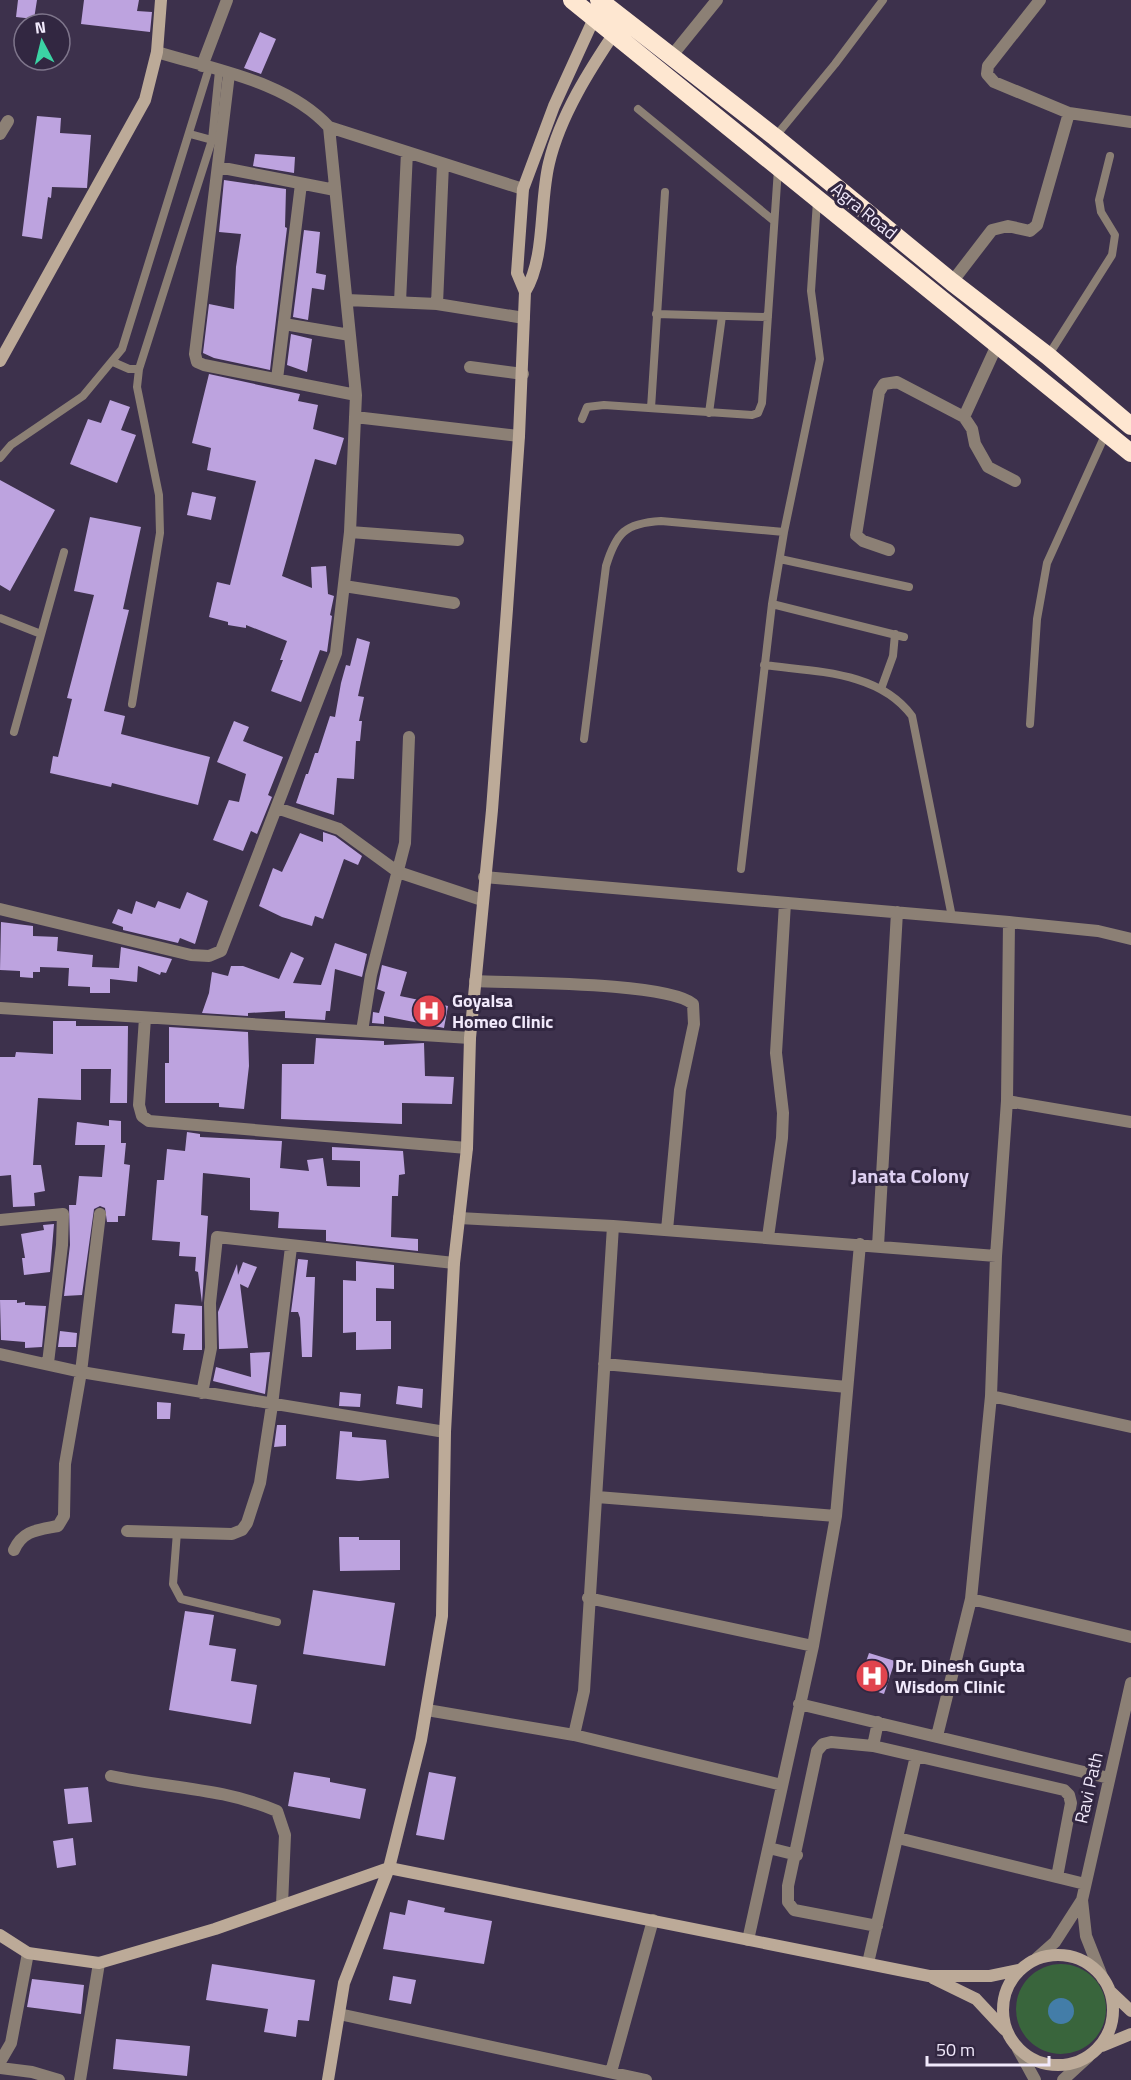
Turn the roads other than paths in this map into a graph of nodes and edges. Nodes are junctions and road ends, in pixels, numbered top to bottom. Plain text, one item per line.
1 (161, 0) edge
2 (226, 0) edge
3 (572, 0) edge
4 (717, 0) edge
5 (883, 0) edge
6 (1040, 0) edge
7 (598, 7) edge
8 (618, 27) junction
9 (157, 52) junction
10 (670, 58) junction
11 (215, 70) junction
12 (638, 109) dead end
13 (1069, 113) junction
14 (8, 121) dead end
15 (1131, 122) edge
16 (329, 127) junction
17 (0, 134) edge
18 (190, 134) junction
19 (775, 136) junction
20 (212, 140) junction
21 (407, 152) junction
22 (1110, 156) dead end
23 (443, 164) junction
24 (218, 167) junction
25 (778, 169) junction
26 (301, 184) junction
27 (523, 189) junction
28 (335, 190) junction
29 (665, 192) dead end
30 (817, 201) junction
31 (520, 210) junction
32 (541, 210) junction
33 (774, 221) junction
34 (952, 282) junction
35 (525, 292) junction
36 (347, 300) junction
37 (400, 302) junction
38 (437, 304) junction
39 (656, 314) junction
40 (722, 316) junction
41 (768, 317) junction
42 (524, 318) junction
43 (284, 324) junction
44 (350, 335) junction
45 (997, 345) junction
46 (1048, 356) junction
47 (0, 362) edge
48 (113, 362) junction
49 (470, 367) dead end
50 (139, 369) junction
51 (523, 374) junction
52 (277, 379) junction
53 (356, 395) junction
54 (651, 408) junction
55 (709, 413) junction
56 (355, 417) junction
57 (964, 417) junction
58 (582, 419) dead end
59 (1131, 426) edge
60 (1106, 432) junction
61 (519, 436) junction
62 (1131, 453) edge
63 (0, 458) edge
64 (1016, 481) dead end
65 (350, 532) junction
66 (784, 532) junction
67 (458, 540) dead end
68 (889, 550) dead end
69 (64, 552) dead end
70 (780, 559) junction
71 (344, 586) junction
72 (909, 588) dead end
73 (454, 603) dead end
74 (772, 604) junction
75 (0, 618) edge
76 (41, 634) junction
77 (764, 665) junction
78 (881, 689) junction
79 (132, 705) dead end
80 (1030, 724) dead end
81 (14, 732) dead end
82 (409, 737) dead end
83 (584, 739) dead end
84 (278, 808) junction
85 (741, 869) dead end
86 (398, 872) junction
87 (484, 877) junction
88 (482, 900) junction
89 (785, 903) junction
90 (0, 909) edge
91 (897, 912) junction
92 (952, 917) junction
93 (1009, 922) junction
94 (1131, 939) edge
95 (475, 981) junction
96 (0, 1008) edge
97 (145, 1018) junction
98 (362, 1031) junction
99 (470, 1038) junction
100 (1007, 1101) junction
101 (1131, 1122) edge
102 (467, 1148) junction
103 (100, 1214) dead end
104 (459, 1218) junction
105 (0, 1220) edge
106 (613, 1226) junction
107 (667, 1230) junction
108 (768, 1237) junction
109 (860, 1244) junction
110 (878, 1246) junction
111 (291, 1247) junction
112 (996, 1256) junction
113 (454, 1263) junction
114 (0, 1354) edge
115 (48, 1363) junction
116 (604, 1364) junction
117 (81, 1372) junction
118 (847, 1387) junction
119 (202, 1393) junction
120 (991, 1396) junction
121 (272, 1405) junction
122 (1131, 1427) edge
123 (445, 1432) junction
124 (597, 1497) junction
125 (836, 1516) junction
126 (127, 1531) dead end
127 (177, 1532) junction
128 (14, 1550) dead end
129 (588, 1598) junction
130 (971, 1599) junction
131 (277, 1622) dead end
132 (1131, 1637) edge
133 (813, 1646) junction
134 (1131, 1683) edge
135 (799, 1704) junction
136 (427, 1710) junction
137 (878, 1722) junction
138 (574, 1735) junction
139 (937, 1736) junction
140 (873, 1746) junction
141 (916, 1756) junction
142 (1026, 1758) junction
143 (111, 1776) dead end
144 (1109, 1778) junction
145 (1022, 1780) junction
146 (782, 1785) junction
147 (897, 1838) junction
148 (769, 1848) junction
149 (797, 1855) junction
150 (389, 1868) junction
151 (1057, 1877) junction
152 (1085, 1884) junction
153 (1082, 1900) junction
154 (282, 1905) junction
155 (653, 1920) junction
156 (877, 1926) junction
157 (0, 1935) edge
158 (748, 1940) junction
159 (28, 1953) junction
160 (1037, 1958) junction
161 (99, 1962) junction
162 (868, 1963) junction
163 (1019, 1970) junction
164 (929, 1976) junction
165 (1103, 1979) junction
166 (1112, 1992) junction
167 (1131, 2011) edge
168 (339, 2013) junction
169 (1007, 2032) junction
170 (1131, 2034) edge
171 (1102, 2046) junction
172 (1018, 2049) junction
173 (1088, 2057) junction
174 (0, 2062) edge
175 (0, 2068) edge
176 (611, 2072) junction
177 (58, 2080) edge
178 (80, 2080) edge
179 (327, 2080) edge
180 (646, 2080) edge
181 (1035, 2080) edge
182 (1063, 2080) edge

1 - 9 street
2 - 11 street
3 - 7 highway, Agra Road
4 - 10 street
5 - 19 lane
6 - 13 street
7 - 8 highway, Agra Road
7 - 27 street
8 - 10 highway, Agra Road
8 - 25 highway, Agra Road
8 - 32 street
9 - 11 street
9 - 47 street
10 - 19 highway, Agra Road
11 - 16 street
11 - 18 lane
11 - 20 lane
11 - 24 street
12 - 33 lane
13 - 15 street
13 - 34 street
14 - 17 street
16 - 21 street
16 - 28 street
18 - 20 lane
18 - 48 lane
19 - 34 highway, Agra Road
20 - 50 lane
21 - 23 street
21 - 37 street
22 - 46 lane
23 - 27 street
23 - 38 street
24 - 26 street
24 - 52 street
25 - 30 highway, Agra Road
25 - 33 lane
26 - 28 street
26 - 43 street
27 - 31 street
28 - 36 street
29 - 39 lane
30 - 45 highway, Agra Road
30 - 66 lane
31 - 32 street
31 - 35 street
32 - 35 street
33 - 41 lane
34 - 46 highway, Agra Road
35 - 42 street
36 - 37 street
36 - 44 street
37 - 38 street
38 - 42 street
39 - 40 lane
39 - 54 lane
40 - 41 lane
40 - 55 lane
41 - 55 lane
42 - 51 street
43 - 44 street
43 - 52 street
44 - 53 street
45 - 57 street
45 - 60 highway, Agra Road
46 - 59 highway, Agra Road
48 - 50 lane
48 - 63 lane
49 - 51 street
50 - 79 lane
51 - 61 street
52 - 53 street
53 - 56 street
54 - 55 lane
54 - 58 lane
56 - 61 street
56 - 65 street
57 - 64 street
57 - 68 street
60 - 62 highway, Agra Road
60 - 80 lane
61 - 87 street
65 - 67 street
65 - 71 street
66 - 70 lane
66 - 83 lane
69 - 76 lane
70 - 72 lane
70 - 74 lane
71 - 73 street
71 - 84 street
74 - 77 lane
74 - 78 lane
75 - 76 lane
76 - 81 lane
77 - 78 lane
77 - 85 lane
78 - 92 lane
82 - 86 street
84 - 86 street
84 - 90 street
86 - 88 street
86 - 98 street
87 - 88 street
87 - 89 street
88 - 95 street
89 - 91 street
89 - 108 street
91 - 92 street
91 - 110 street
92 - 93 street
93 - 94 street
93 - 100 street
95 - 99 street
95 - 107 street
96 - 97 street
97 - 98 street
97 - 102 street
98 - 99 street
99 - 102 street
100 - 101 street
100 - 112 street
102 - 104 street
103 - 117 street
104 - 106 street
104 - 113 street
105 - 115 street
106 - 107 street
106 - 116 street
107 - 108 street
108 - 109 street
109 - 110 street
109 - 118 street
110 - 112 street
111 - 113 street
111 - 119 street
111 - 121 street
112 - 120 street
113 - 123 street
114 - 115 street
115 - 117 street
116 - 118 street
116 - 124 street
117 - 119 street
117 - 128 street
118 - 125 street
119 - 121 street
120 - 122 street
120 - 130 street
121 - 123 street
121 - 127 street
123 - 136 street
124 - 125 street
124 - 129 street
125 - 133 street
126 - 127 street
127 - 131 lane
129 - 133 street
129 - 138 street
130 - 132 street
130 - 139 street
133 - 135 street
134 - 144 street, Ravi Path
135 - 137 street
135 - 146 street
136 - 138 street
136 - 150 street
137 - 139 street
137 - 140 street
138 - 146 street
139 - 142 street
140 - 141 street
140 - 149 street
141 - 145 street
141 - 147 street
142 - 144 street
142 - 145 street
143 - 154 street
144 - 152 street, Ravi Path
145 - 151 street
146 - 148 street
147 - 151 street
147 - 156 street
148 - 149 street
148 - 158 street
149 - 156 street
150 - 154 street
150 - 155 street
150 - 168 street
151 - 152 street
152 - 153 street, Ravi Path
153 - 160 street
153 - 165 street
154 - 161 street
155 - 158 street
155 - 176 street
156 - 162 street
157 - 159 street
158 - 162 street
159 - 161 street
159 - 174 street
160 - 163 street
160 - 165 street
161 - 178 street
162 - 164 street
163 - 164 street
163 - 169 street
164 - 169 street
165 - 166 street
166 - 167 street
166 - 171 street
168 - 176 street
168 - 179 street
169 - 172 street
170 - 171 street
171 - 173 street
172 - 173 street
172 - 181 street
173 - 182 street
175 - 177 street
176 - 180 street

